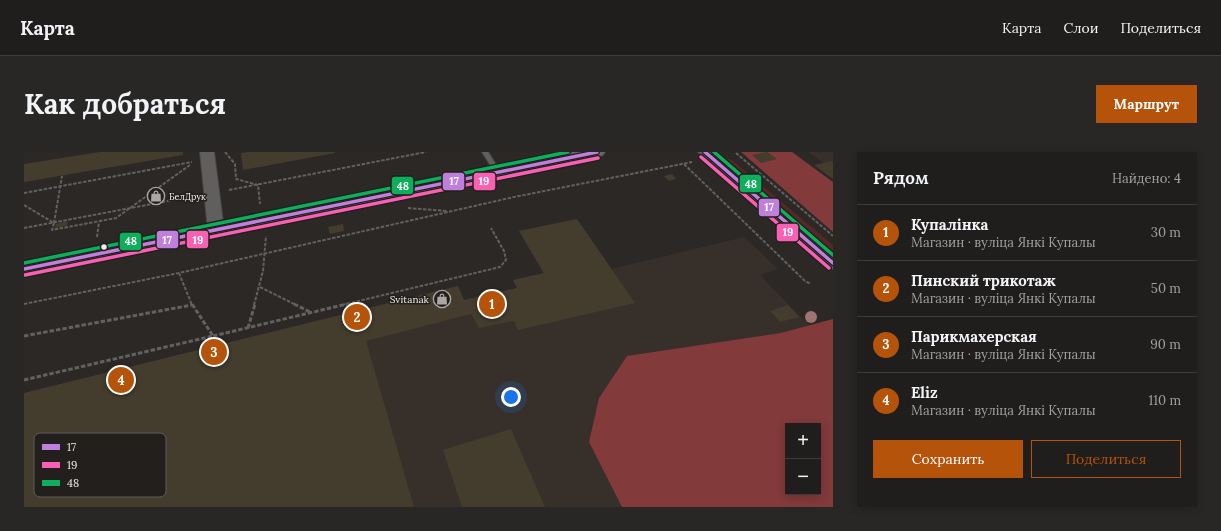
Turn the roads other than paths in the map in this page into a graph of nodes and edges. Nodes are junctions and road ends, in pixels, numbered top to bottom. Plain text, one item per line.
1 (208, 152) edge
2 (485, 152) edge
3 (597, 152) edge
4 (705, 152) edge
5 (498, 173) junction
6 (216, 230) junction
7 (833, 263) edge
8 (24, 269) edge

1 - 6 street
2 - 5 lane
3 - 5 main road
4 - 7 street
5 - 6 main road
6 - 8 main road

